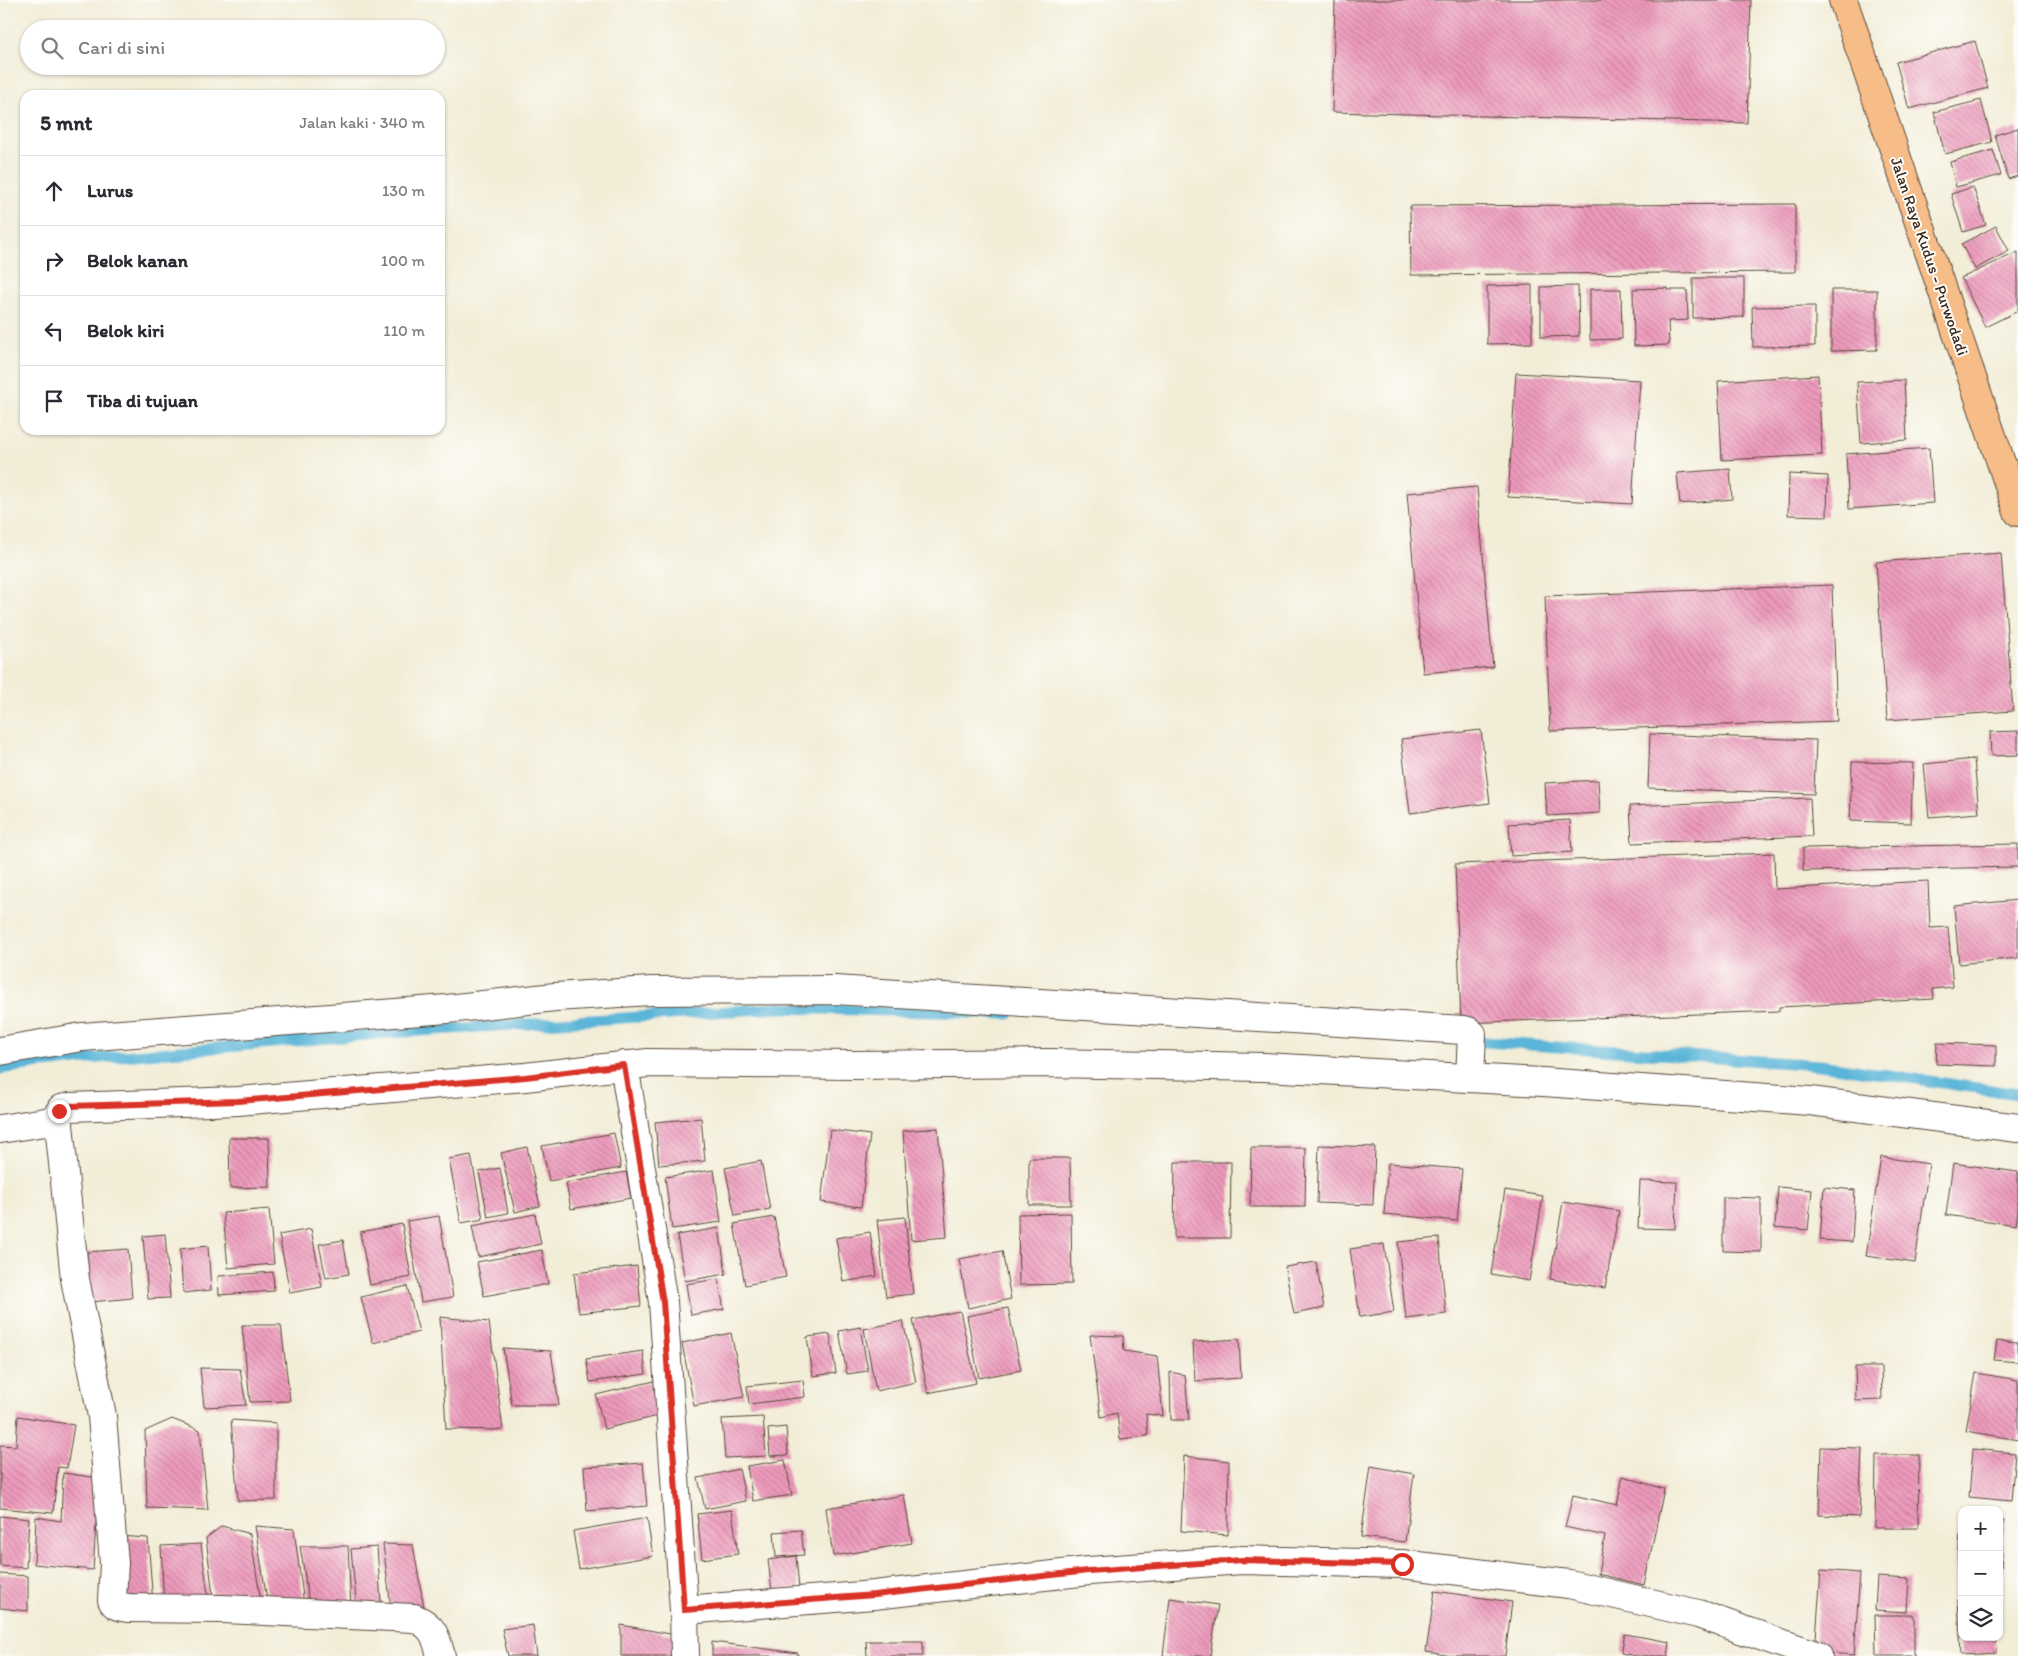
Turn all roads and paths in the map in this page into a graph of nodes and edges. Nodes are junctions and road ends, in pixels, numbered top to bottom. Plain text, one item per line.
1 (1842, 0) edge
2 (2018, 512) edge
3 (0, 1051) edge
4 (624, 1065) junction
5 (1471, 1075) junction
6 (58, 1120) junction
7 (2018, 1128) edge
8 (0, 1130) edge
9 (684, 1610) junction
10 (441, 1656) edge
11 (685, 1656) edge
12 (1818, 1656) edge

1 - 2 main road, Jalan Raya Kudus - Purwodadi
3 - 5 street
4 - 5 street
4 - 6 street
4 - 9 street
5 - 7 street
6 - 8 street
6 - 10 street
9 - 11 street
9 - 12 street

